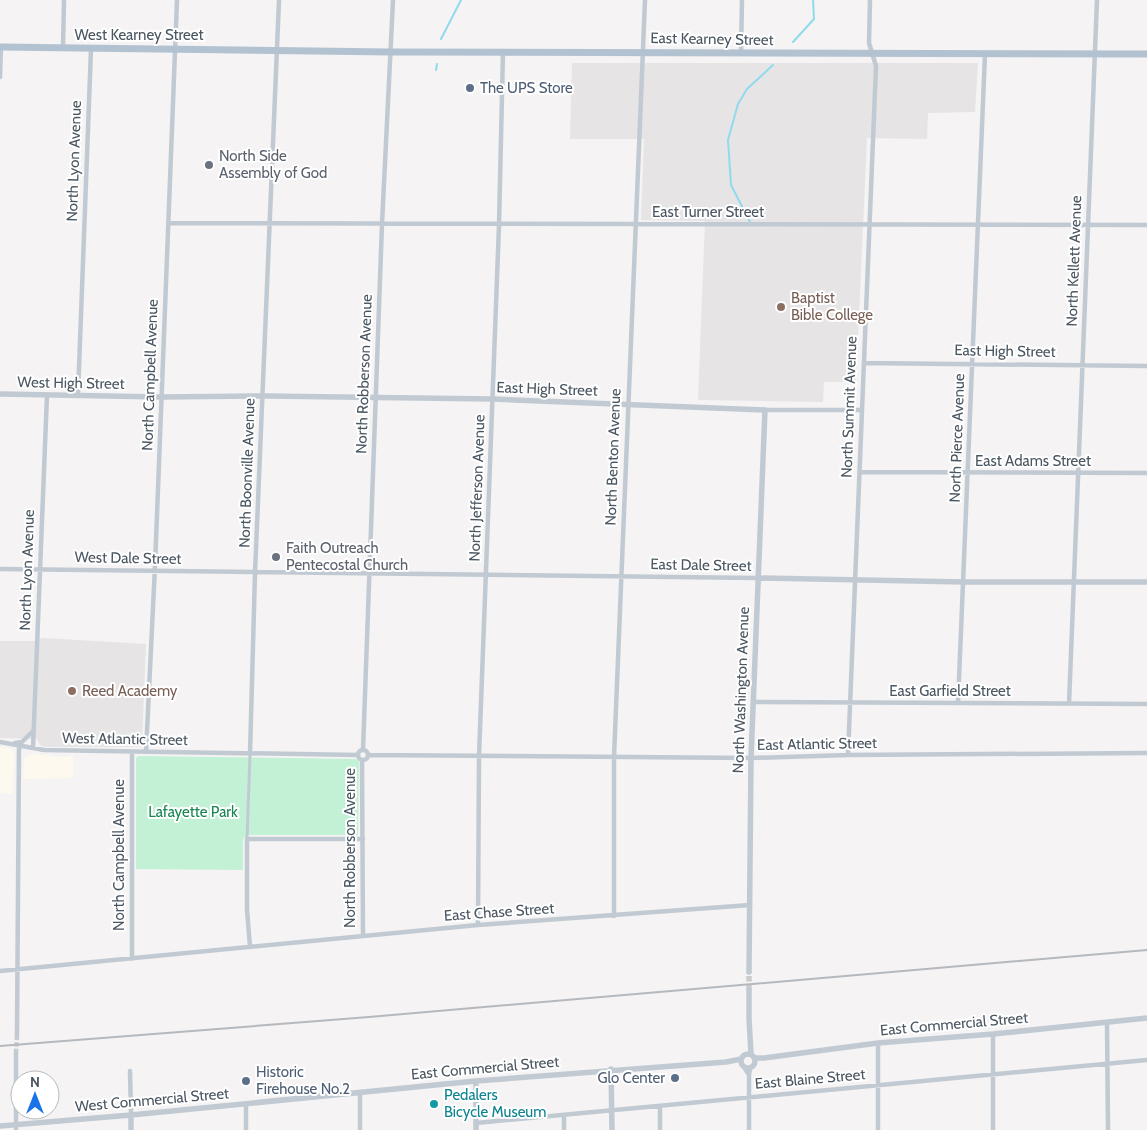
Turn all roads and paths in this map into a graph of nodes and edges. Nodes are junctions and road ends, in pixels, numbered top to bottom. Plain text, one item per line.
1 (64, 0) edge
2 (177, 0) edge
3 (279, 0) edge
4 (393, 0) edge
5 (645, 0) edge
6 (742, 0) edge
7 (870, 0) edge
8 (1097, 0) edge
9 (1, 47) edge
10 (63, 48) junction
11 (91, 48) junction
12 (176, 49) junction
13 (277, 50) junction
14 (503, 51) junction
15 (391, 52) junction
16 (643, 52) junction
17 (741, 53) junction
18 (873, 54) junction
19 (985, 54) junction
20 (1096, 54) junction
21 (1147, 54) edge
22 (0, 77) edge
23 (168, 223) junction
24 (269, 223) junction
25 (382, 224) junction
26 (979, 224) junction
27 (1088, 224) junction
28 (499, 225) junction
29 (635, 225) junction
30 (869, 225) junction
31 (1147, 225) edge
32 (864, 363) junction
33 (973, 363) junction
34 (1082, 365) junction
35 (1147, 366) edge
36 (0, 394) edge
37 (47, 395) junction
38 (78, 395) junction
39 (262, 396) junction
40 (376, 397) junction
41 (161, 398) junction
42 (492, 399) junction
43 (628, 404) junction
44 (765, 410) junction
45 (862, 410) junction
46 (860, 472) junction
47 (968, 473) junction
48 (1147, 473) edge
49 (1077, 474) junction
50 (0, 569) edge
51 (40, 569) junction
52 (155, 571) junction
53 (255, 574) junction
54 (369, 574) junction
55 (486, 575) junction
56 (622, 577) junction
57 (758, 578) junction
58 (855, 580) junction
59 (964, 582) junction
60 (1073, 582) junction
61 (1147, 582) edge
62 (753, 702) junction
63 (849, 703) junction
64 (958, 703) junction
65 (1069, 704) junction
66 (1147, 704) edge
67 (33, 730) junction
68 (0, 742) edge
69 (13, 744) junction
70 (19, 745) junction
71 (33, 747) junction
72 (363, 750) junction
73 (132, 752) junction
74 (146, 752) junction
75 (1147, 753) edge
76 (250, 754) junction
77 (358, 755) junction
78 (368, 755) junction
79 (848, 755) junction
80 (479, 756) junction
81 (614, 757) junction
82 (751, 758) junction
83 (362, 760) junction
84 (363, 839) junction
85 (247, 840) junction
86 (750, 906) junction
87 (614, 916) junction
88 (478, 926) junction
89 (363, 936) junction
90 (250, 947) junction
91 (132, 959) junction
92 (17, 969) junction
93 (0, 972) edge
94 (749, 972) tunnel mouth
95 (749, 990) tunnel mouth
96 (1147, 1018) edge
97 (1108, 1022) junction
98 (993, 1034) junction
99 (16, 1035) tunnel mouth
100 (878, 1043) junction
101 (750, 1047) junction
102 (16, 1053) tunnel mouth
103 (754, 1058) junction
104 (1147, 1060) edge
105 (745, 1063) junction
106 (1109, 1064) junction
107 (612, 1069) junction
108 (130, 1071) dead end
109 (993, 1074) junction
110 (476, 1081) junction
111 (878, 1085) junction
112 (360, 1092) junction
113 (749, 1097) junction
114 (246, 1104) junction
115 (660, 1107) junction
116 (612, 1110) junction
117 (132, 1115) junction
118 (564, 1115) junction
119 (476, 1123) junction
120 (0, 1126) edge
121 (16, 1128) edge
122 (131, 1130) edge
123 (246, 1130) edge
124 (360, 1130) edge
125 (476, 1130) edge
126 (564, 1130) edge
127 (612, 1130) edge
128 (660, 1130) edge
129 (748, 1130) edge
130 (878, 1130) edge
131 (993, 1130) edge
132 (1108, 1130) edge

1 - 10 street
2 - 12 street, North Campbell Avenue
3 - 13 street, North Boonville Avenue
4 - 15 street, North Robberson Avenue
5 - 16 street, North Benton Avenue
6 - 17 street
7 - 18 street, North Summit Avenue
8 - 20 street, North Kellett Avenue
9 - 10 main road, West Kearney Street
9 - 22 street
10 - 11 main road, West Kearney Street
11 - 12 main road, West Kearney Street
11 - 38 street, North Lyon Avenue
12 - 13 main road, West Kearney Street
12 - 23 street, North Campbell Avenue
13 - 15 main road, East Kearney Street
13 - 24 street, North Boonville Avenue
14 - 15 main road, East Kearney Street
14 - 16 main road, East Kearney Street
14 - 28 street, North Jefferson Avenue
15 - 25 street, North Robberson Avenue
16 - 17 main road, East Kearney Street
16 - 29 street, North Benton Avenue
17 - 18 main road, East Kearney Street
18 - 19 main road, East Kearney Street
18 - 30 street, North Summit Avenue
19 - 20 main road, East Kearney Street
19 - 26 street, North Pierce Avenue
20 - 21 main road, East Kearney Street
20 - 27 street, North Kellett Avenue
23 - 24 street, East Turner Street
23 - 41 street, North Campbell Avenue
24 - 25 street, East Turner Street
24 - 39 street, North Boonville Avenue
25 - 28 street, East Turner Street
25 - 40 street, North Robberson Avenue
26 - 27 street, East Turner Street
26 - 30 street, East Turner Street
26 - 33 street, North Pierce Avenue
27 - 31 street, East Turner Street
27 - 34 street, North Kellett Avenue
28 - 29 street, East Turner Street
28 - 42 street, North Jefferson Avenue
29 - 30 street, East Turner Street
29 - 43 street, North Benton Avenue
30 - 32 street, North Summit Avenue
32 - 33 street, East High Street
32 - 45 street, North Summit Avenue
33 - 34 street, East High Street
33 - 47 street, North Pierce Avenue
34 - 35 street, East High Street
34 - 49 street, North Kellett Avenue
36 - 37 street, West High Street
37 - 38 street, West High Street
37 - 51 street, North Lyon Avenue
38 - 41 street, West High Street
39 - 40 street, East High Street
39 - 41 street, West High Street
39 - 53 street, North Boonville Avenue
40 - 42 street, East High Street
40 - 54 street, North Robberson Avenue
41 - 52 street, North Campbell Avenue
42 - 43 street, East High Street
42 - 55 street, North Jefferson Avenue
43 - 44 street, East High Street
43 - 56 street, North Benton Avenue
44 - 45 street, East High Street
44 - 57 street, North Washington Avenue
45 - 46 street, North Summit Avenue
46 - 47 street, East Adams Street
46 - 58 street, North Summit Avenue
47 - 49 street, East Adams Street
47 - 59 street, North Pierce Avenue
48 - 49 street, East Adams Street
49 - 60 street, North Kellett Avenue
50 - 51 street, West Dale Street
51 - 52 street, West Dale Street
51 - 67 street, North Lyon Avenue
52 - 53 street, West Dale Street
52 - 74 street, North Campbell Avenue
53 - 54 street, East Dale Street
53 - 76 street, North Boonville Avenue
54 - 55 street, East Dale Street
54 - 72 street, North Robberson Avenue
55 - 56 street, East Dale Street
55 - 80 street, North Jefferson Avenue
56 - 57 street, East Dale Street
56 - 81 street, North Benton Avenue
57 - 58 street, East Dale Street
57 - 62 street, North Washington Avenue
58 - 59 street, East Dale Street
58 - 63 street, North Summit Avenue
59 - 60 street, East Dale Street
59 - 64 street, North Pierce Avenue
60 - 61 street, East Dale Street
60 - 65 street, North Kellett Avenue
62 - 63 street, East Garfield Street
62 - 82 street, North Washington Avenue
63 - 64 street, East Garfield Street
63 - 79 street, North Summit Avenue
64 - 65 street, East Garfield Street
65 - 66 street, East Garfield Street
67 - 69 street
67 - 71 street, North Lyon Avenue
68 - 69 street, West Atlantic Street
69 - 70 street, West Atlantic Street
70 - 71 street, West Atlantic Street
70 - 92 street
71 - 73 street, West Atlantic Street
72 - 77 street
72 - 78 street
73 - 74 street, West Atlantic Street
73 - 91 street, North Campbell Avenue
74 - 76 street, West Atlantic Street
75 - 79 street, East Atlantic Street
76 - 77 street
76 - 85 street, North Boonville Avenue
77 - 83 street
78 - 80 street, East Atlantic Street
78 - 83 street
79 - 82 street, East Atlantic Street
80 - 81 street, East Atlantic Street
80 - 88 street, North Jefferson Avenue
81 - 82 street, East Atlantic Street
81 - 87 street, North Benton Avenue
82 - 86 street, North Washington Avenue
83 - 84 street, North Robberson Avenue
84 - 85 street
84 - 89 street, North Robberson Avenue
85 - 90 street, North Boonville Avenue
86 - 87 street, East Chase Street
86 - 94 street, North Washington Avenue
87 - 88 street, East Chase Street
88 - 89 street, East Chase Street
89 - 90 street, East Chase Street
90 - 91 street, East Chase Street
91 - 92 street, East Chase Street
92 - 93 street, East Chase Street
92 - 99 street
95 - 101 street
96 - 97 street, East Commercial Street
97 - 98 street, East Commercial Street
97 - 106 street
98 - 100 street, East Commercial Street
98 - 109 street
100 - 103 street, East Commercial Street
100 - 111 street
101 - 103 street
101 - 105 street
102 - 121 street
103 - 105 street
103 - 105 street, East Commercial Street
104 - 106 street, East Blaine Street
105 - 107 street, East Commercial Street
105 - 113 street
106 - 109 street, East Blaine Street
106 - 132 street
107 - 110 street, East Commercial Street
107 - 116 street
108 - 117 street
109 - 111 street, East Blaine Street
109 - 131 street
110 - 112 street, East Commercial Street
110 - 119 street
111 - 113 street, East Blaine Street
111 - 130 street
112 - 114 street, East Commercial Street
112 - 124 street
113 - 115 street, East Blaine Street
113 - 129 street
114 - 117 street, West Commercial Street
114 - 123 street
115 - 116 street, East Blaine Street
115 - 128 street
116 - 118 street, East Blaine Street
116 - 127 street
117 - 121 street, West Commercial Street
117 - 122 street
118 - 119 street, East Blaine Street
118 - 126 street
119 - 125 street
120 - 121 street, West Commercial Street

